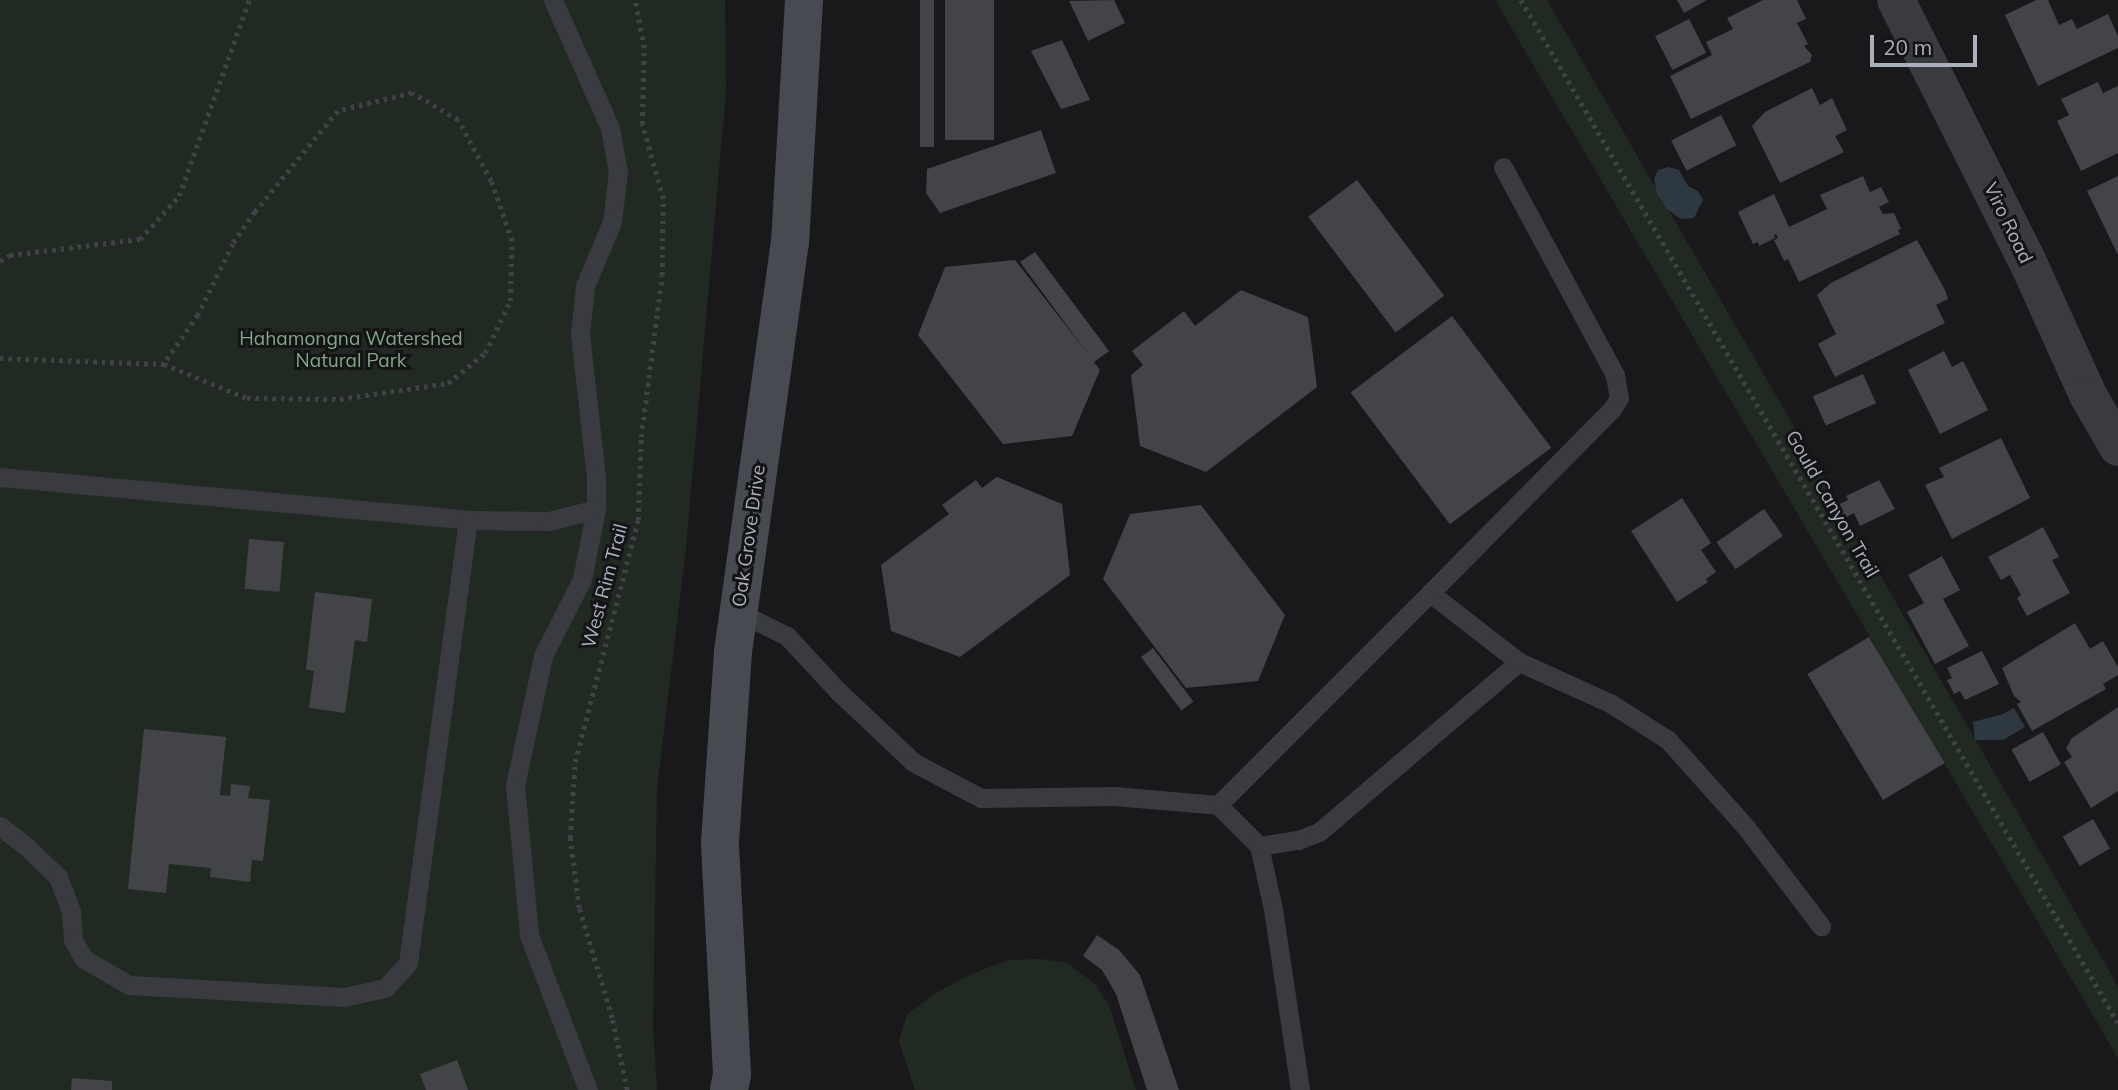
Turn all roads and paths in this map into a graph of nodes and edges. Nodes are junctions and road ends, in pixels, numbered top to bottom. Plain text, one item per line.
1 (249, 0) edge
2 (553, 0) edge
3 (635, 0) edge
4 (804, 0) edge
5 (1521, 0) edge
6 (1896, 0) edge
7 (1503, 166) dead end
8 (0, 261) edge
9 (0, 358) edge
10 (164, 364) junction
11 (2118, 447) edge
12 (0, 477) edge
13 (596, 509) junction
14 (468, 520) junction
15 (1430, 593) junction
16 (739, 612) junction
17 (1519, 662) junction
18 (1218, 805) junction
19 (0, 826) edge
20 (1259, 846) junction
21 (1821, 926) dead end
22 (2118, 1023) edge
23 (734, 1085) edge
24 (588, 1090) edge
25 (627, 1090) edge
26 (1300, 1090) edge

1 - 8 path
2 - 13 lane
3 - 25 path, West Rim Trail
4 - 16 street, Oak Grove Drive
5 - 22 path, Gould Canyon Trail
6 - 11 street, Viro Road
7 - 15 lane
9 - 10 path
10 - 10 path
12 - 14 lane
13 - 14 lane
13 - 24 lane
14 - 19 lane
15 - 17 lane
15 - 18 lane
16 - 18 lane
16 - 23 street, Oak Grove Drive
17 - 20 lane
17 - 21 lane
18 - 20 lane
20 - 26 lane

